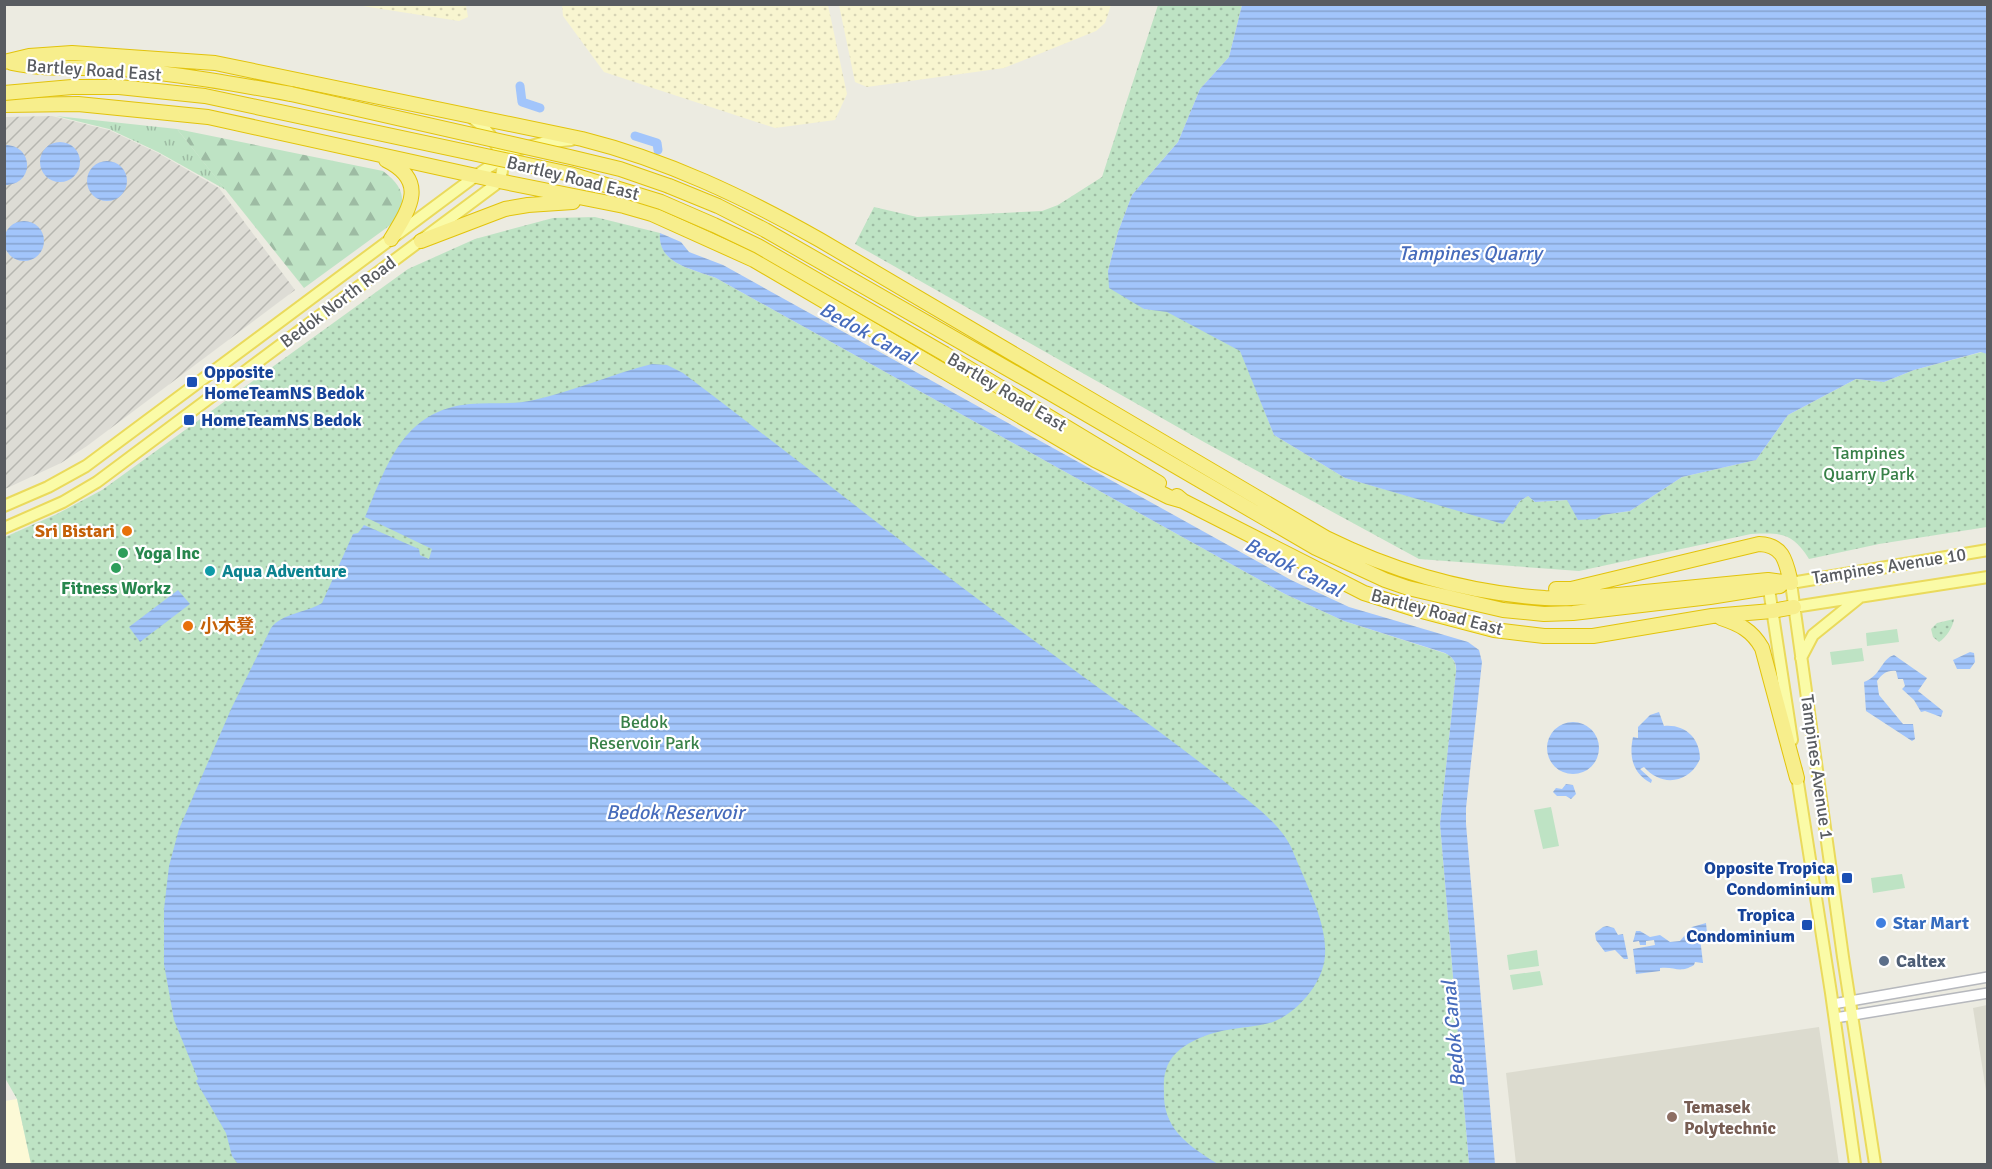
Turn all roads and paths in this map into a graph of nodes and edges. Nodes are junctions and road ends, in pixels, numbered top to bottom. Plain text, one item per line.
1 (6, 62) edge
2 (4, 93) edge
3 (4, 105) edge
4 (469, 116) junction
5 (582, 139) junction
6 (374, 154) junction
7 (501, 159) junction
8 (477, 175) junction
9 (499, 181) junction
10 (596, 201) junction
11 (391, 239) junction
12 (421, 241) junction
13 (100, 456) junction
14 (127, 459) junction
15 (1183, 501) junction
16 (4, 506) edge
17 (4, 528) edge
18 (1988, 550) edge
19 (1988, 577) edge
20 (1791, 583) junction
21 (1449, 584) junction
22 (1769, 589) junction
23 (1860, 597) junction
24 (1794, 607) junction
25 (1772, 611) junction
26 (1712, 616) junction
27 (1801, 659) junction
28 (1797, 778) junction
29 (1840, 935) junction
30 (1822, 939) junction
31 (1984, 977) edge
32 (1986, 993) edge
33 (1851, 1000) junction
34 (1833, 1004) junction
35 (1854, 1015) junction
36 (1835, 1018) junction
37 (1855, 1164) edge
38 (1875, 1164) edge

1 - 4 highway
1 - 22 highway, Bartley Road East, bridge
2 - 15 highway, Bartley Road East, bridge
3 - 6 highway
4 - 5 highway
4 - 7 main road
5 - 7 main road, Bedok North Road
5 - 21 highway
6 - 8 highway
6 - 11 highway
7 - 8 main road, Bedok North Road
7 - 9 main road
8 - 9 highway
8 - 11 main road, Bedok North Road
9 - 10 highway
9 - 12 main road, Bedok North Road
10 - 12 highway
10 - 15 highway
11 - 13 main road, Bedok North Road
12 - 14 main road, Bedok North Road
13 - 14 main road
13 - 16 main road, Bedok North Road
14 - 17 main road, Bedok North Road
15 - 26 highway, Bartley Road East
18 - 20 main road, Tampines Avenue 10
19 - 23 main road, Tampines Avenue 10
20 - 21 highway
20 - 21 highway
20 - 22 highway, Bartley Road East
20 - 24 main road, Tampines Avenue 1
22 - 25 main road, Tampines Avenue 1
23 - 24 main road, Tampines Avenue 10
23 - 27 main road
24 - 25 highway, Bartley Road East
24 - 27 main road, Tampines Avenue 1
25 - 26 highway, Bartley Road East
25 - 28 main road, Tampines Avenue 1
26 - 28 highway
27 - 29 main road, Tampines Avenue 1
28 - 30 main road, Tampines Avenue 1
29 - 30 main road
29 - 33 main road, Tampines Avenue 1
30 - 34 main road, Tampines Avenue 1
31 - 32 street
31 - 33 street
32 - 35 street
33 - 34 street
33 - 35 main road, Tampines Avenue 1
34 - 36 main road, Tampines Avenue 1
35 - 36 street
35 - 38 main road, Tampines Avenue 1
36 - 37 main road, Tampines Avenue 1

